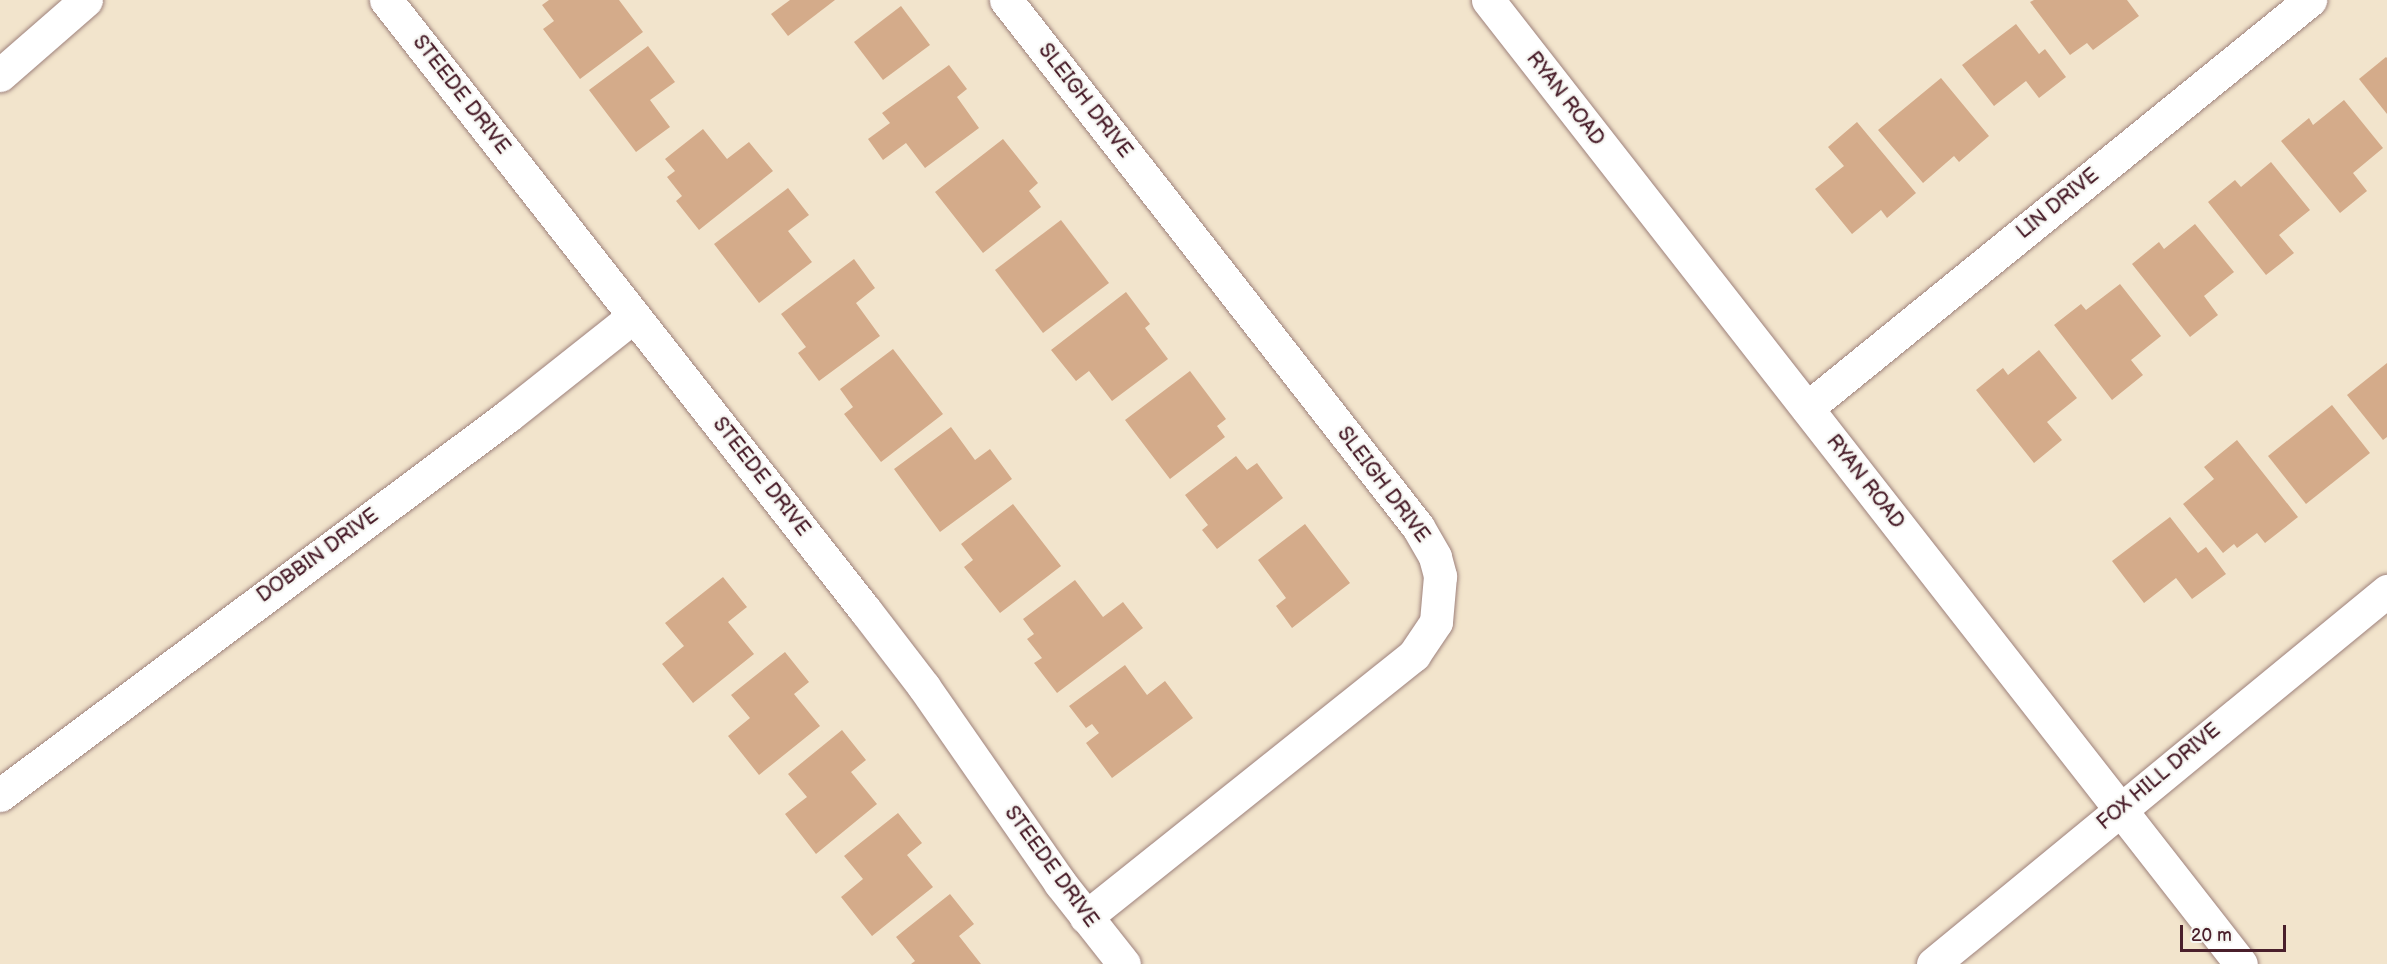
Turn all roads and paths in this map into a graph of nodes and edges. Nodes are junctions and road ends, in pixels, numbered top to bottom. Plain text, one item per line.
1 (86, 0) edge
2 (386, 0) edge
3 (1006, 0) edge
4 (1488, 0) edge
5 (2310, 0) edge
6 (0, 75) edge
7 (634, 316) junction
8 (1807, 408) junction
9 (2387, 591) edge
10 (0, 795) edge
11 (2120, 809) junction
12 (1086, 917) junction
13 (1124, 964) edge
14 (1933, 964) edge
15 (2241, 964) edge

1 - 6 street
2 - 7 street, STEEDE DRIVE
3 - 12 street, SLEIGH DRIVE
4 - 8 street, RYAN ROAD
5 - 8 street, LIN DRIVE
7 - 10 street, DOBBIN DRIVE
7 - 12 street, STEEDE DRIVE
8 - 11 street, RYAN ROAD
9 - 11 street, FOX HILL DRIVE
11 - 14 street, FOX HILL DRIVE
11 - 15 street, RYAN ROAD
12 - 13 street, STEEDE DRIVE

